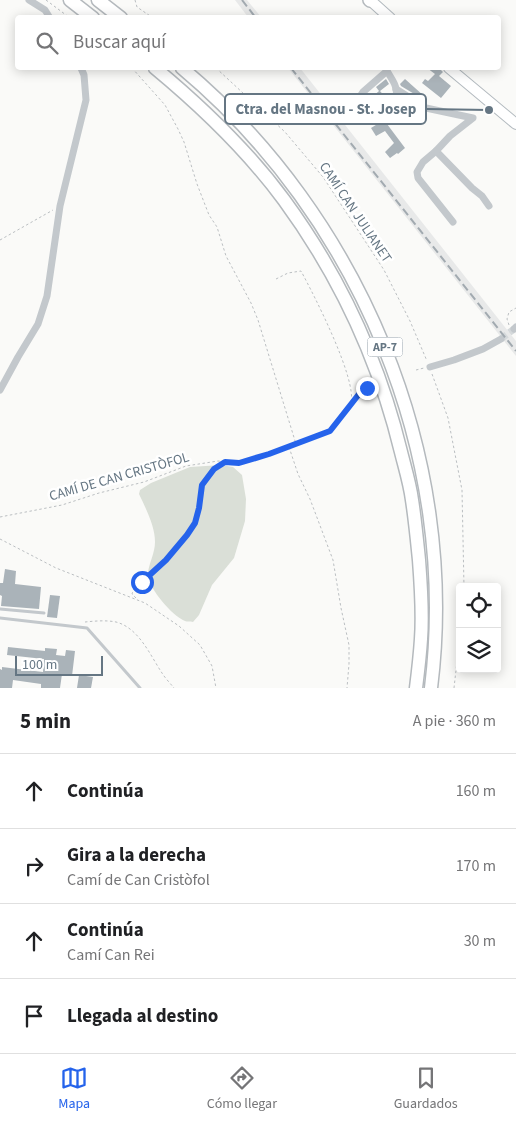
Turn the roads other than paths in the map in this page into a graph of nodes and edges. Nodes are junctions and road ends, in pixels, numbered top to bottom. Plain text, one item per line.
1 (29, 0) edge
2 (70, 0) edge
3 (98, 0) edge
4 (370, 0) edge
5 (48, 15) edge
6 (89, 15) edge
7 (117, 15) edge
8 (387, 15) edge
9 (82, 70) edge
10 (157, 70) edge
11 (184, 70) edge
12 (386, 70) edge
13 (387, 70) edge
14 (451, 70) edge
15 (396, 89) junction
16 (516, 124) edge
17 (436, 151) junction
18 (489, 206) dead end
19 (454, 222) dead end
20 (501, 339) tunnel mouth
21 (430, 367) road end
22 (0, 390) edge
23 (0, 609) edge
24 (44, 614) dead end
25 (0, 618) edge
26 (140, 688) edge
27 (416, 688) edge
28 (431, 688) edge

1 - 5 street
2 - 6 highway
3 - 7 highway
4 - 8 main road
9 - 22 street
10 - 27 highway, AP-7
11 - 28 highway, AP-7
12 - 15 street
13 - 15 street
14 - 16 main road
15 - 17 street
17 - 18 street
17 - 19 street
20 - 21 street
23 - 24 lane
25 - 26 lane

